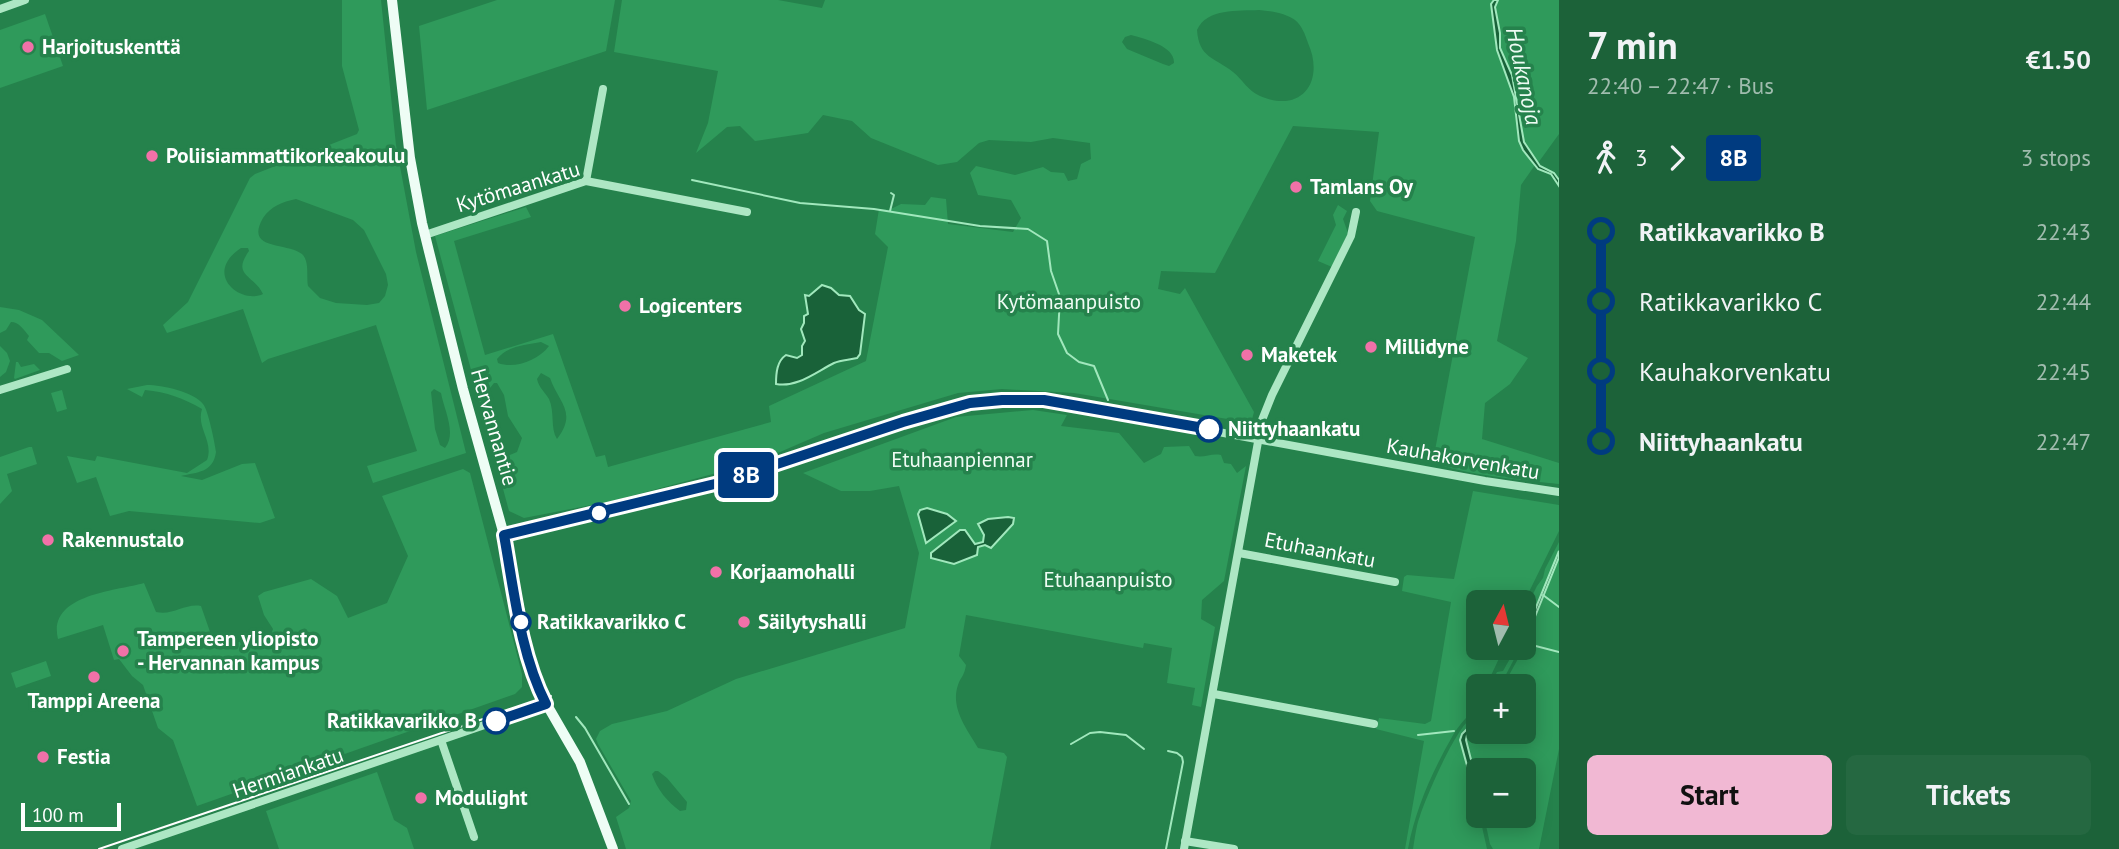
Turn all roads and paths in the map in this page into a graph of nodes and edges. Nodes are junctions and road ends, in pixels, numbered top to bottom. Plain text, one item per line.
1 (26, 0) edge
2 (392, 0) edge
3 (0, 9) edge
4 (603, 89) dead end
5 (586, 181) junction
6 (747, 212) dead end
7 (1356, 212) dead end
8 (425, 235) junction
9 (67, 369) dead end
10 (0, 390) edge
11 (1259, 439) junction
12 (1559, 492) edge
13 (504, 535) junction
14 (1239, 553) junction
15 (1395, 582) dead end
16 (1214, 694) junction
17 (546, 704) junction
18 (1374, 724) dead end
19 (441, 740) junction
20 (474, 837) dead end
21 (1185, 845) edge
22 (122, 849) edge
23 (613, 849) edge
24 (1234, 849) edge

1 - 3 street
2 - 8 main road, Hervannantie
4 - 5 street
5 - 6 street, Kytömaankatu
5 - 8 street, Kytömaankatu
7 - 11 street
8 - 13 main road, Hervannantie
9 - 10 street
11 - 12 street, Kauhakorvenkatu
11 - 13 street, Kauhakorvenkatu
11 - 14 street
13 - 17 main road, Hervannantie
14 - 15 street, Etuhaankatu
14 - 16 street
16 - 18 street
16 - 21 street
17 - 19 street, Hermiankatu
17 - 23 main road, Hervannantie
19 - 20 street
19 - 22 street, Hermiankatu
21 - 24 street

